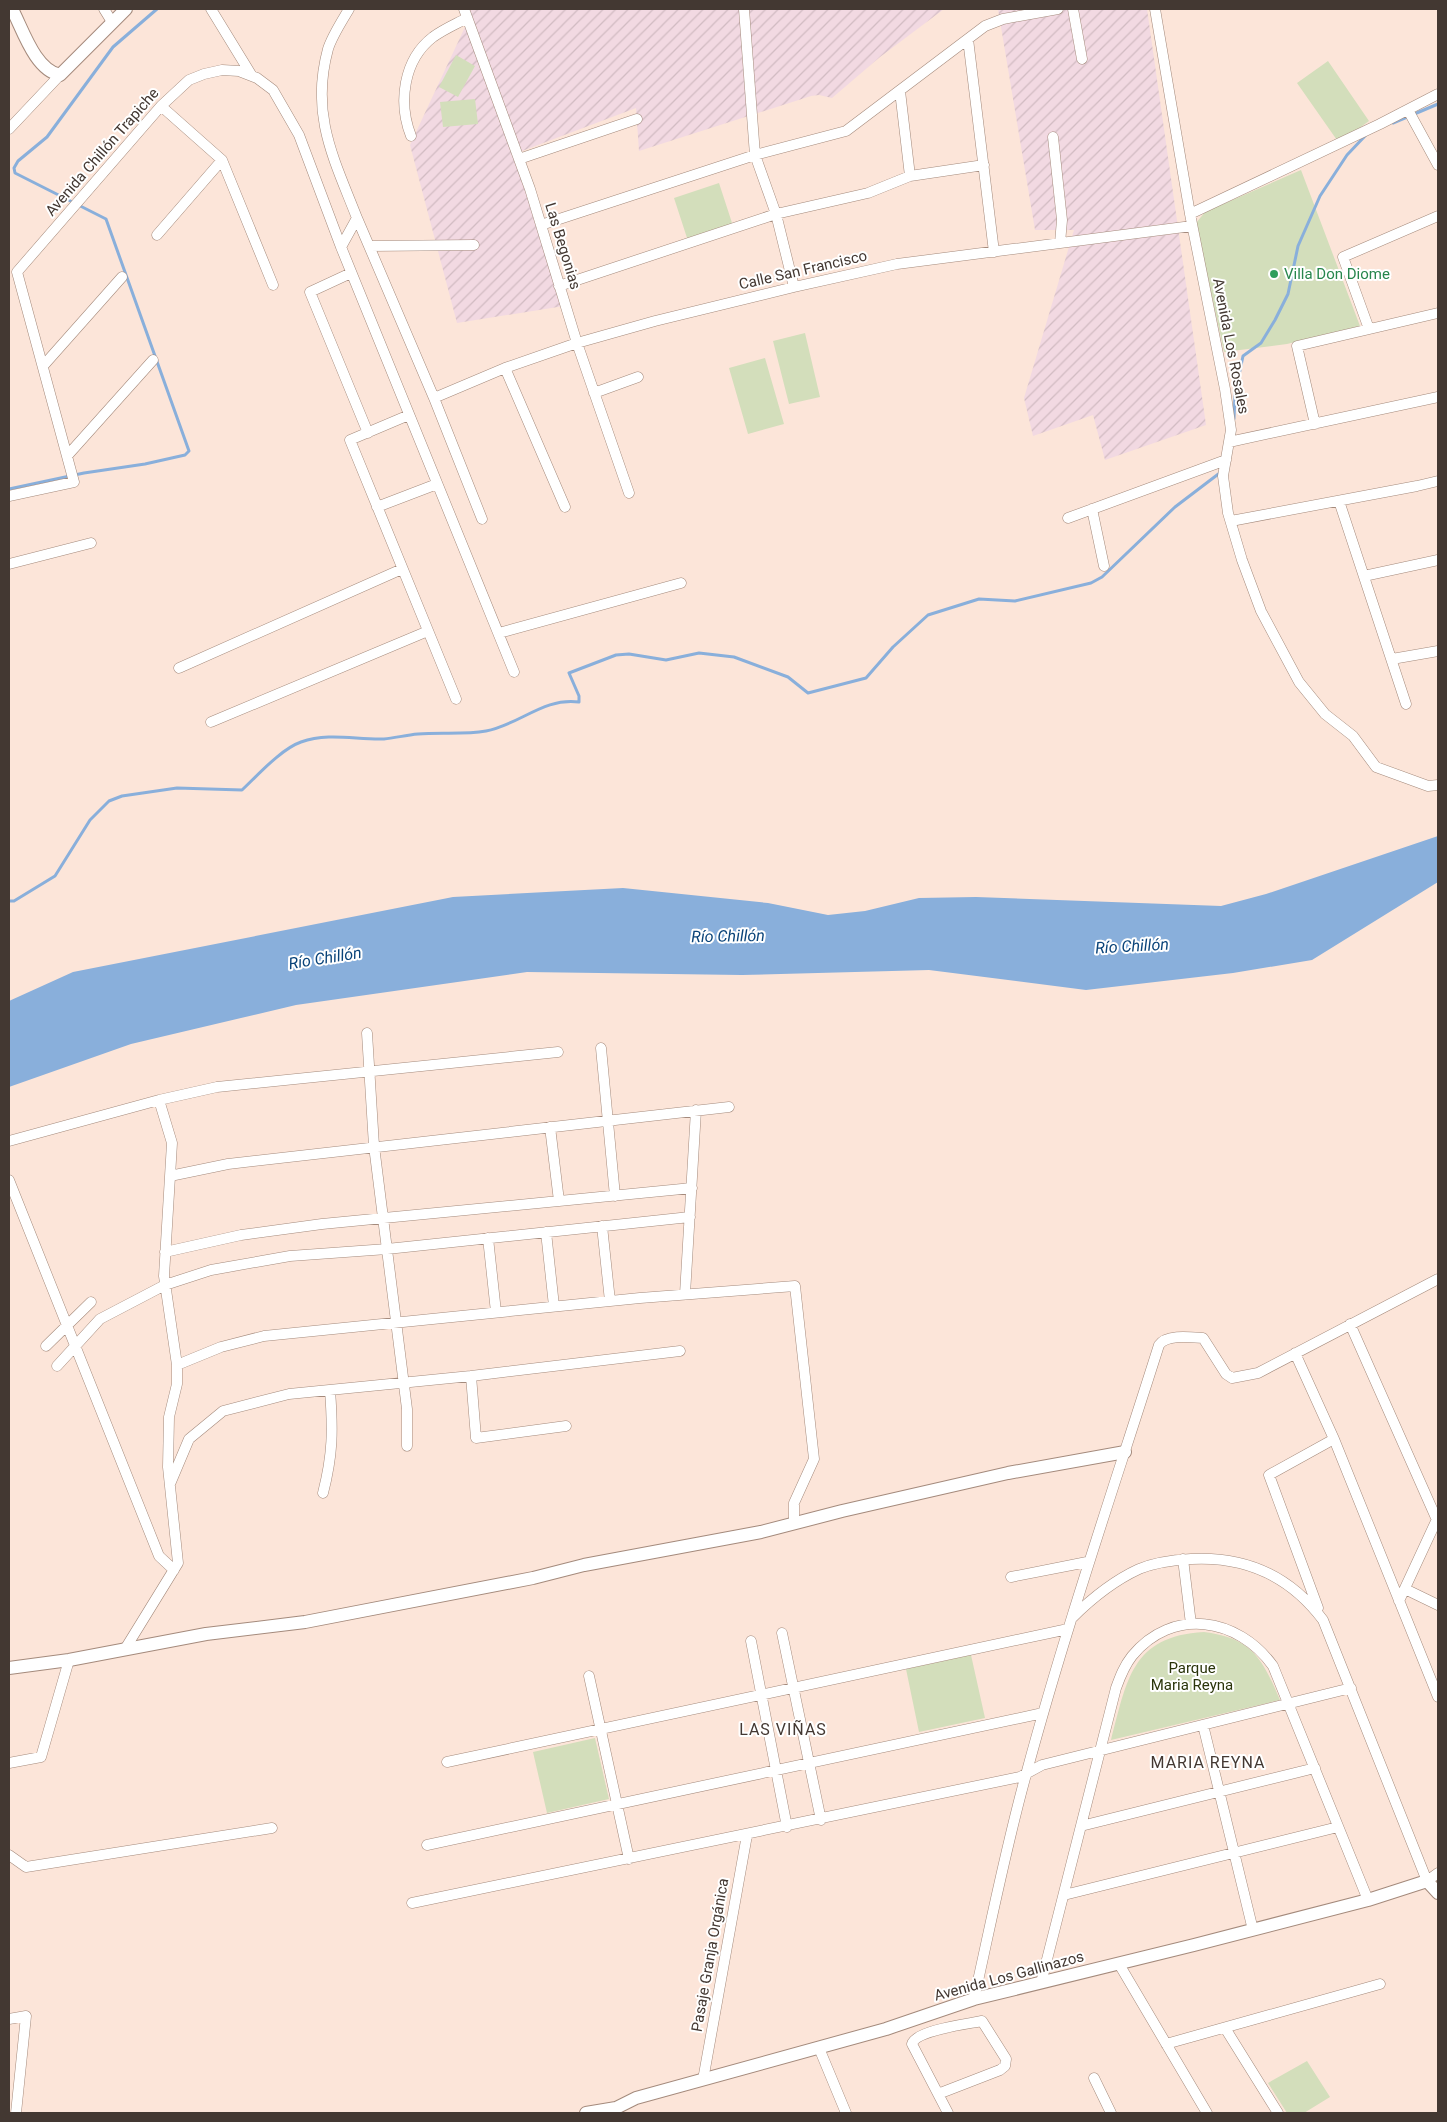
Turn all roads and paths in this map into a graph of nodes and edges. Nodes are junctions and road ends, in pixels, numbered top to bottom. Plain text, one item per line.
1 (12, 9) edge
2 (104, 9) edge
3 (126, 9) edge
4 (211, 9) edge
5 (349, 9) edge
6 (744, 9) edge
7 (1058, 9) edge
8 (1073, 9) edge
9 (1155, 9) edge
10 (466, 13) edge
11 (112, 22) junction
12 (968, 39) junction
13 (1082, 59) dead end
14 (60, 74) junction
15 (252, 76) junction
16 (900, 91) junction
17 (1438, 94) edge
18 (161, 106) junction
19 (1408, 110) junction
20 (638, 119) dead end
21 (9, 129) edge
22 (411, 136) dead end
23 (1053, 137) dead end
24 (755, 155) junction
25 (519, 159) junction
26 (222, 160) junction
27 (984, 165) junction
28 (1438, 165) edge
29 (910, 176) junction
30 (776, 214) junction
31 (1190, 214) junction
32 (1438, 216) edge
33 (357, 218) junction
34 (541, 225) junction
35 (1192, 226) junction
36 (158, 235) dead end
37 (1060, 243) junction
38 (474, 245) dead end
39 (369, 246) junction
40 (341, 247) junction
41 (994, 252) junction
42 (351, 273) junction
43 (122, 277) dead end
44 (273, 285) dead end
45 (559, 286) junction
46 (794, 287) junction
47 (1438, 313) edge
48 (1368, 329) junction
49 (577, 343) junction
50 (152, 360) dead end
51 (43, 366) junction
52 (505, 368) junction
53 (638, 377) dead end
54 (594, 393) junction
55 (1438, 397) edge
56 (434, 398) junction
57 (409, 415) junction
58 (1315, 424) junction
59 (368, 432) junction
60 (1229, 442) junction
61 (67, 456) junction
62 (1226, 460) junction
63 (1438, 480) edge
64 (437, 484) junction
65 (628, 493) dead end
66 (9, 496) edge
67 (1339, 501) junction
68 (377, 507) junction
69 (564, 507) dead end
70 (1092, 509) junction
71 (1068, 518) dead end
72 (482, 519) dead end
73 (1231, 521) junction
74 (91, 543) dead end
75 (1438, 560) edge
76 (9, 564) edge
77 (1104, 566) dead end
78 (402, 568) junction
79 (1364, 576) junction
80 (681, 583) dead end
81 (428, 631) junction
82 (498, 633) junction
83 (1438, 651) edge
84 (1392, 659) junction
85 (179, 668) dead end
86 (514, 672) dead end
87 (456, 699) dead end
88 (1406, 704) dead end
89 (211, 722) dead end
90 (1438, 785) edge
91 (367, 1032) dead end
92 (601, 1048) dead end
93 (558, 1052) dead end
94 (369, 1072) junction
95 (159, 1100) junction
96 (728, 1107) dead end
97 (696, 1110) junction
98 (607, 1120) junction
99 (550, 1127) junction
100 (9, 1141) edge
101 (374, 1146) junction
102 (170, 1176) junction
103 (9, 1180) edge
104 (692, 1188) junction
105 (615, 1196) junction
106 (559, 1201) junction
107 (690, 1217) junction
108 (383, 1218) junction
109 (602, 1226) junction
110 (546, 1232) junction
111 (488, 1238) junction
112 (387, 1249) junction
113 (165, 1252) junction
114 (1438, 1279) edge
115 (165, 1285) junction
116 (686, 1294) junction
117 (610, 1301) junction
118 (90, 1302) dead end
119 (554, 1306) junction
120 (496, 1312) junction
121 (396, 1322) junction
122 (1350, 1324) junction
123 (67, 1326) junction
124 (46, 1346) dead end
125 (76, 1348) junction
126 (680, 1351) dead end
127 (1295, 1353) junction
128 (57, 1366) dead end
129 (177, 1366) junction
130 (470, 1376) junction
131 (403, 1384) junction
132 (330, 1390) junction
133 (566, 1426) dead end
134 (1334, 1439) junction
135 (407, 1446) dead end
136 (1125, 1452) junction
137 (170, 1485) junction
138 (323, 1493) dead end
139 (1438, 1518) edge
140 (794, 1523) junction
141 (1183, 1559) junction
142 (1088, 1562) junction
143 (174, 1570) junction
144 (1011, 1577) dead end
145 (1405, 1588) junction
146 (1399, 1601) junction
147 (1438, 1606) edge
148 (1323, 1620) junction
149 (1070, 1624) junction
150 (1191, 1624) junction
151 (782, 1633) dead end
152 (751, 1641) dead end
153 (125, 1649) junction
154 (69, 1660) junction
155 (9, 1668) edge
156 (589, 1676) dead end
157 (794, 1688) junction
158 (1350, 1688) junction
159 (761, 1694) junction
160 (1438, 1697) edge
161 (1289, 1704) junction
162 (1043, 1712) junction
163 (1203, 1725) junction
164 (600, 1729) junction
165 (1100, 1750) junction
166 (447, 1762) dead end
167 (9, 1763) edge
168 (810, 1763) junction
169 (1315, 1768) junction
170 (776, 1770) junction
171 (1026, 1773) junction
172 (1219, 1792) junction
173 (617, 1804) junction
174 (821, 1820) junction
175 (787, 1826) junction
176 (1081, 1826) junction
177 (1338, 1827) junction
178 (272, 1828) dead end
179 (747, 1835) junction
180 (427, 1845) dead end
181 (1234, 1853) junction
182 (9, 1855) edge
183 (629, 1860) junction
184 (1438, 1873) edge
185 (1426, 1881) junction
186 (1438, 1893) edge
187 (1064, 1894) junction
188 (1368, 1900) junction
189 (412, 1904) dead end
190 (1252, 1930) junction
191 (1120, 1966) junction
192 (1041, 1983) junction
193 (1380, 1984) dead end
194 (974, 1999) junction
195 (9, 2019) edge
196 (1225, 2028) junction
197 (1166, 2044) junction
198 (819, 2048) junction
199 (1094, 2078) dead end
200 (703, 2080) junction
201 (938, 2094) junction
202 (14, 2111) edge
203 (586, 2113) edge
204 (846, 2113) edge
205 (948, 2113) edge
206 (1112, 2113) edge
207 (1207, 2113) edge
208 (1278, 2113) edge

1 - 14 street
2 - 11 street
3 - 11 street
4 - 15 street
5 - 33 street
6 - 24 street
7 - 12 street
8 - 13 street
9 - 31 street, Avenida Los Rosales
10 - 22 street
10 - 25 street, Las Begonias
11 - 14 street
12 - 16 street
12 - 27 street
14 - 21 street
15 - 18 street, Avenida Chillón Trapiche
15 - 40 street
16 - 24 street
16 - 29 street
17 - 19 street
18 - 26 street
18 - 51 street, Avenida Chillón Trapiche
19 - 28 street
19 - 31 street
20 - 25 street
23 - 37 street
24 - 30 street
24 - 34 street
25 - 34 street, Las Begonias
26 - 36 street
26 - 44 street
27 - 29 street
27 - 41 street
29 - 30 street
30 - 45 street
30 - 46 street
31 - 35 street, Avenida Los Rosales
32 - 48 street
33 - 39 street
33 - 40 street
34 - 45 street, Las Begonias
35 - 37 street, Calle San Francisco
35 - 60 street, Avenida Los Rosales
37 - 41 street, Calle San Francisco
38 - 39 street
39 - 56 street
40 - 42 street
41 - 46 street, Calle San Francisco
42 - 57 street
42 - 59 street
43 - 51 street
45 - 49 street, Las Begonias
46 - 49 street, Calle San Francisco
47 - 48 street
48 - 58 street
49 - 52 street, Calle San Francisco
49 - 54 street, Las Begonias
50 - 61 street
51 - 61 street
52 - 56 street, Calle San Francisco
52 - 69 street
53 - 54 street
54 - 65 street, Las Begonias
55 - 58 street
56 - 72 street
57 - 59 street
57 - 64 street
58 - 60 street
59 - 68 street
60 - 62 street, Avenida Los Rosales
61 - 66 street
62 - 70 street
62 - 73 street, Avenida Los Rosales
63 - 67 street
64 - 68 street
64 - 82 street
67 - 73 street
67 - 79 street
68 - 78 street
70 - 71 street
70 - 77 street
73 - 90 street, Avenida Los Rosales
74 - 76 street
75 - 79 street
78 - 81 street
78 - 85 street
79 - 84 street
80 - 82 street
81 - 87 street
81 - 89 street
82 - 86 street
83 - 84 street
84 - 88 street
91 - 94 street
92 - 98 street
93 - 94 street
94 - 95 street
94 - 101 street
95 - 100 street
95 - 102 street
96 - 97 street
97 - 98 street
97 - 104 street
98 - 99 street
98 - 105 street
99 - 101 street
99 - 106 street
101 - 102 street
101 - 108 street
102 - 113 street
103 - 123 street
104 - 105 street
104 - 107 street
105 - 106 street
106 - 108 street
107 - 109 street
107 - 116 street
108 - 112 street
108 - 113 street
109 - 110 street
109 - 117 street
110 - 111 street
110 - 119 street
111 - 112 street
111 - 120 street
112 - 115 street
112 - 121 street
113 - 115 street
114 - 122 street
115 - 125 street
115 - 129 street
116 - 117 street
116 - 140 street
117 - 119 street
118 - 123 street
119 - 120 street
120 - 121 street
121 - 129 street
121 - 131 street
122 - 127 street
122 - 139 street
123 - 124 street
123 - 125 street
125 - 128 street
125 - 143 street
126 - 130 street
127 - 134 street
127 - 136 street
129 - 137 street
130 - 131 street
130 - 133 street
131 - 132 street
131 - 135 street
132 - 137 street
132 - 138 street
134 - 146 street
134 - 148 street
136 - 140 street
136 - 142 street
137 - 143 street
139 - 145 street
140 - 153 street
141 - 148 street
141 - 149 street
141 - 150 street
142 - 144 street
142 - 149 street
143 - 153 street
145 - 146 street
145 - 147 street
146 - 160 street
148 - 158 street
149 - 157 street
149 - 162 street
150 - 161 street
150 - 165 street
151 - 157 street
152 - 159 street
153 - 154 street
154 - 155 street
154 - 167 street
156 - 164 street
157 - 159 street
157 - 168 street
158 - 161 street
158 - 185 street
159 - 164 street
159 - 170 street
161 - 163 street
161 - 169 street
162 - 168 street
162 - 171 street
163 - 165 street
163 - 172 street
164 - 166 street
164 - 173 street
165 - 171 street
165 - 176 street
168 - 170 street
168 - 174 street
169 - 172 street
169 - 177 street
170 - 173 street
170 - 175 street
171 - 174 street
171 - 194 street
172 - 176 street
172 - 181 street
173 - 180 street
173 - 183 street
174 - 175 street
175 - 179 street
176 - 187 street
177 - 181 street
177 - 188 street
178 - 182 street
179 - 183 street
179 - 200 street, Pasaje Granja Orgánica
181 - 187 street
181 - 190 street
183 - 189 street
184 - 185 street
185 - 186 street
185 - 188 street, Avenida Los Gallinazos
187 - 192 street
188 - 190 street, Avenida Los Gallinazos
190 - 191 street, Avenida Los Gallinazos
191 - 192 street, Avenida Los Gallinazos
191 - 197 street
192 - 194 street, Avenida Los Gallinazos
193 - 196 street
194 - 198 street, Avenida Los Gallinazos
195 - 202 street
196 - 197 street
196 - 208 street
197 - 207 street
198 - 200 street, Avenida Los Gallinazos
198 - 204 street
199 - 206 street
200 - 203 street, Avenida Los Gallinazos
201 - 201 street
201 - 205 street

